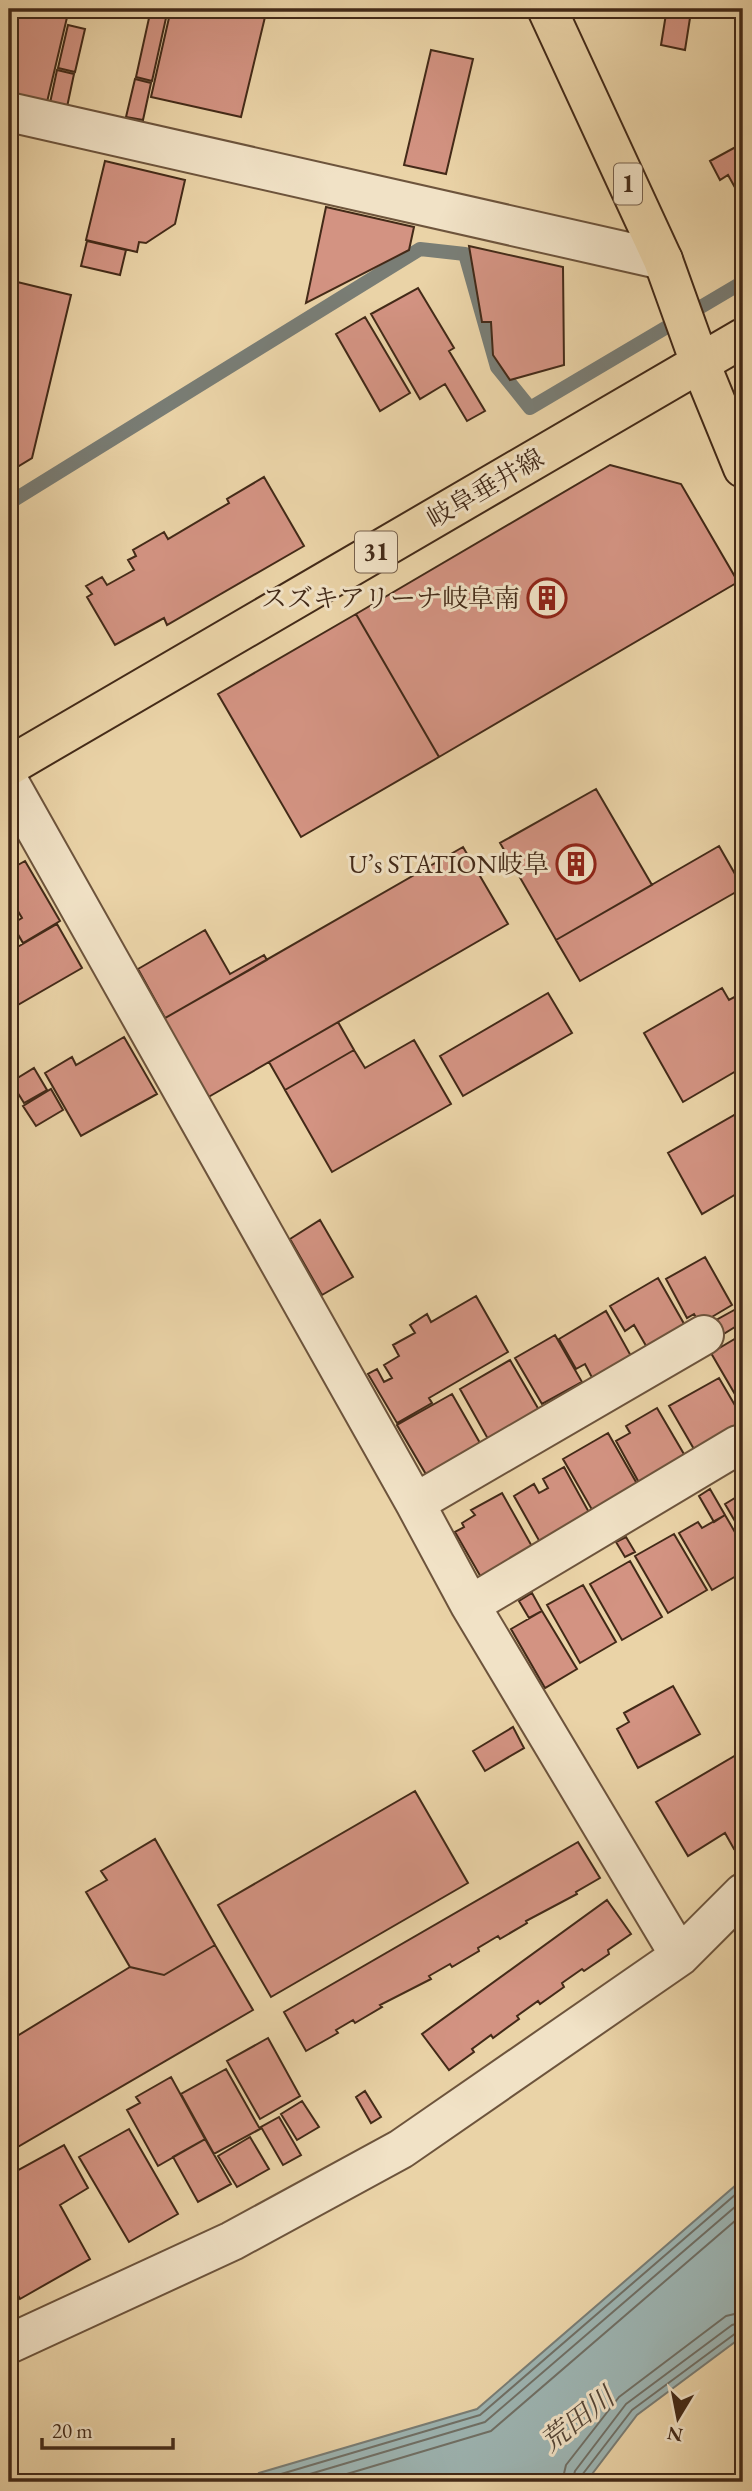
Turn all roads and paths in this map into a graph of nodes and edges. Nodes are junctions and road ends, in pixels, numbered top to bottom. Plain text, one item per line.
1 (547, 9) edge
2 (9, 112) edge
3 (663, 260) junction
4 (743, 338) edge
5 (700, 363) junction
6 (743, 421) edge
7 (743, 468) edge
8 (9, 766) edge
9 (9, 782) edge
10 (705, 1335) dead end
11 (738, 1445) dead end
12 (415, 1503) junction
13 (470, 1605) junction
14 (743, 1894) edge
15 (680, 1956) junction
16 (9, 2344) edge

1 - 3 main road, 1
2 - 3 street
3 - 5 main road, 1
4 - 5 main road, 岐阜垂井線 / 31
5 - 6 main road, 1
5 - 7 main road, 1
5 - 8 main road, 岐阜垂井線 / 31
9 - 12 street
10 - 12 street
11 - 13 street
12 - 13 street
13 - 15 street
14 - 15 street
15 - 16 street

